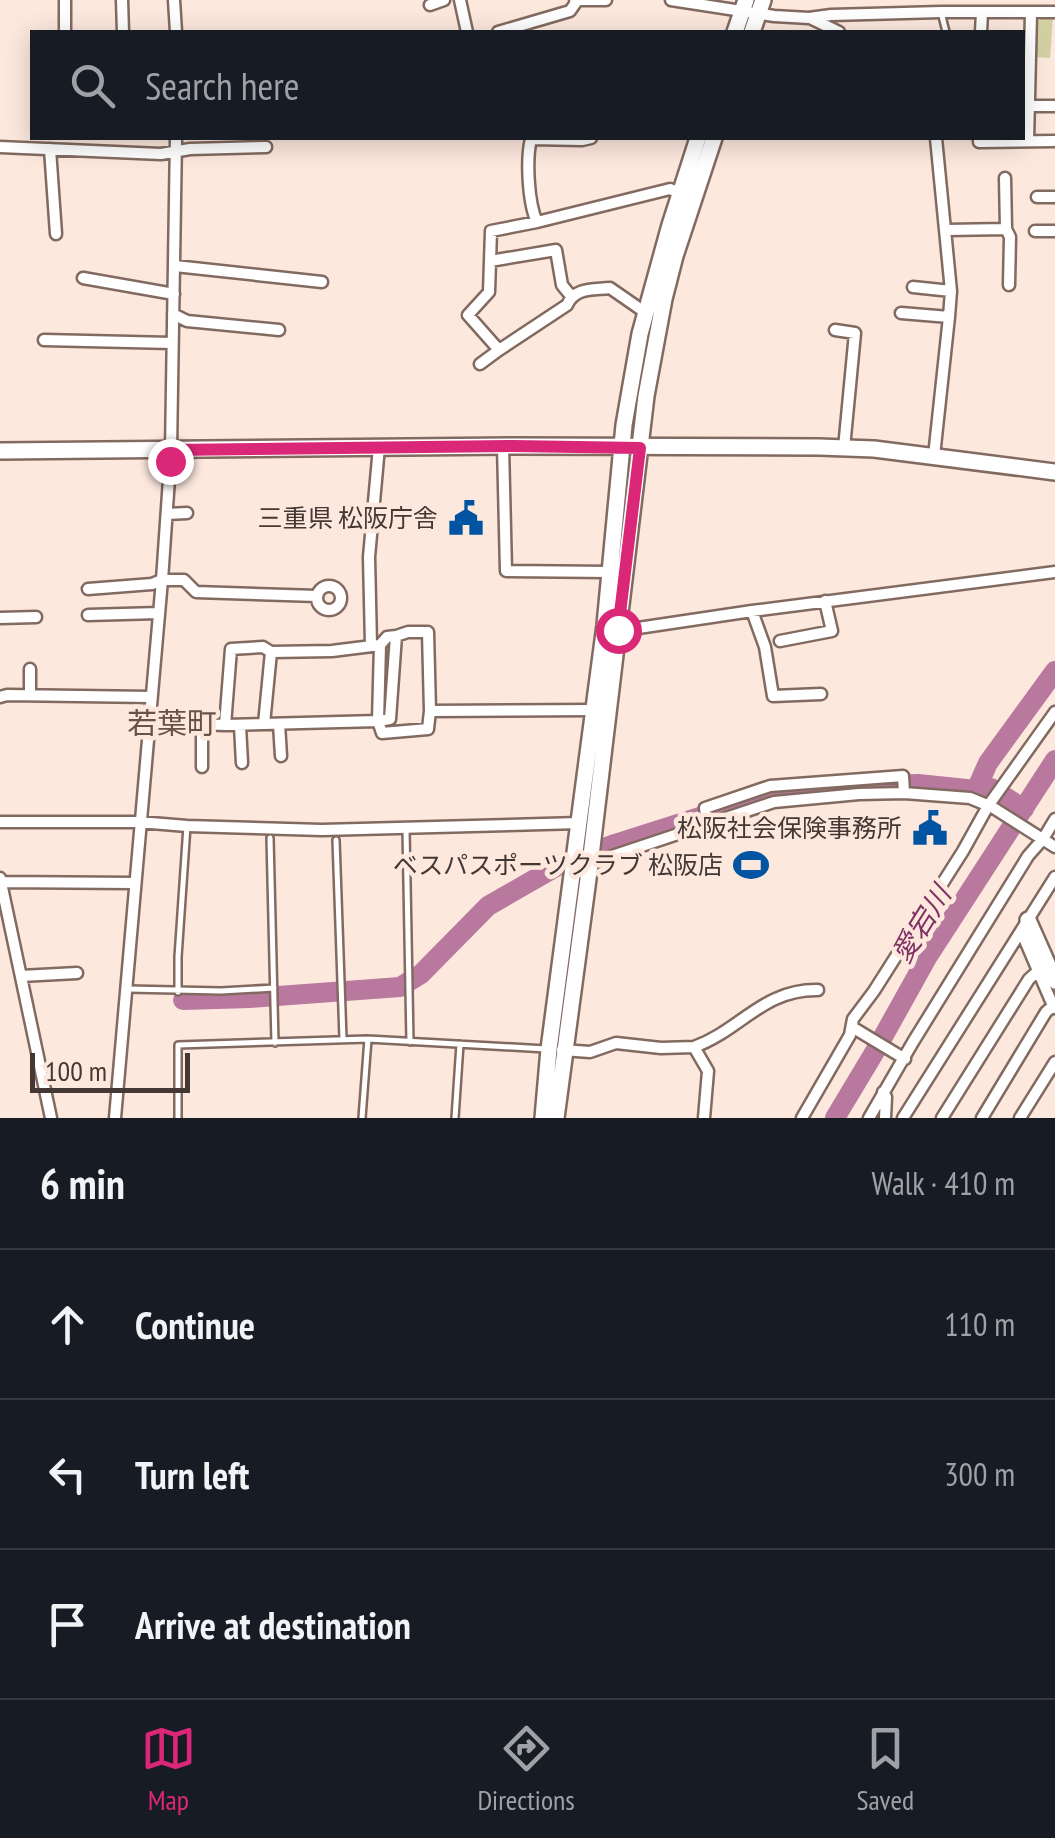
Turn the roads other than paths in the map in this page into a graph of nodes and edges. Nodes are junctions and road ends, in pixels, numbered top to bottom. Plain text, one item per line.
1 (66, 0) edge
2 (122, 0) edge
3 (174, 0) edge
4 (444, 0) edge
5 (460, 0) edge
6 (575, 0) edge
7 (606, 0) edge
8 (671, 0) edge
9 (900, 0) edge
10 (430, 4) dead end
11 (752, 6) edge
12 (941, 12) junction
13 (982, 12) junction
14 (1055, 12) edge
15 (900, 13) junction
16 (1031, 13) junction
17 (809, 18) junction
18 (65, 30) edge
19 (123, 30) edge
20 (176, 30) edge
21 (467, 30) edge
22 (505, 30) edge
23 (736, 30) edge
24 (835, 30) edge
25 (946, 30) edge
26 (981, 30) edge
27 (1025, 106) edge
28 (1055, 106) edge
29 (176, 140) edge
30 (530, 140) edge
31 (697, 140) edge
32 (713, 140) edge
33 (936, 140) edge
34 (978, 140) edge
35 (1055, 140) edge
36 (1028, 141) junction
37 (0, 147) edge
38 (266, 147) dead end
39 (50, 149) junction
40 (176, 153) junction
41 (1005, 178) dead end
42 (680, 193) junction
43 (1037, 197) dead end
44 (1055, 197) edge
45 (537, 222) junction
46 (1006, 229) junction
47 (946, 230) junction
48 (1034, 232) dead end
49 (1055, 232) edge
50 (56, 234) dead end
51 (490, 260) junction
52 (175, 266) junction
53 (84, 278) dead end
54 (322, 282) dead end
55 (1009, 285) dead end
56 (913, 287) dead end
57 (951, 291) junction
58 (174, 294) junction
59 (571, 296) junction
60 (901, 312) dead end
61 (173, 314) junction
62 (646, 314) junction
63 (948, 317) junction
64 (279, 330) dead end
65 (835, 330) dead end
66 (44, 340) dead end
67 (172, 343) junction
68 (499, 350) junction
69 (480, 364) dead end
70 (503, 446) junction
71 (379, 447) junction
72 (623, 448) junction
73 (640, 448) junction
74 (844, 448) junction
75 (0, 450) edge
76 (171, 450) junction
77 (934, 456) junction
78 (1055, 472) edge
79 (187, 513) dead end
80 (167, 514) junction
81 (610, 572) junction
82 (1055, 572) edge
83 (162, 580) junction
84 (88, 589) dead end
85 (316, 596) dead end
86 (825, 602) junction
87 (752, 610) junction
88 (158, 613) junction
89 (88, 615) dead end
90 (36, 617) dead end
91 (0, 618) edge
92 (618, 630) junction
93 (396, 636) junction
94 (780, 641) dead end
95 (376, 645) junction
96 (271, 652) junction
97 (30, 669) dead end
98 (820, 694) dead end
99 (30, 695) junction
100 (0, 697) edge
101 (151, 697) junction
102 (594, 710) junction
103 (430, 711) junction
104 (1055, 712) edge
105 (149, 713) junction
106 (378, 721) junction
107 (199, 724) junction
108 (264, 724) junction
109 (280, 724) junction
110 (225, 726) junction
111 (240, 726) junction
112 (281, 756) dead end
113 (242, 764) dead end
114 (202, 767) dead end
115 (857, 779) junction
116 (804, 783) junction
117 (904, 792) junction
118 (859, 793) junction
119 (748, 794) junction
120 (806, 797) junction
121 (991, 804) junction
122 (753, 809) junction
123 (1055, 819) edge
124 (0, 822) edge
125 (139, 822) junction
126 (579, 822) junction
127 (707, 824) junction
128 (186, 826) junction
129 (406, 827) junction
130 (270, 838) dead end
131 (1044, 839) junction
132 (336, 840) dead end
133 (1055, 846) edge
134 (582, 859) junction
135 (1055, 877) edge
136 (0, 880) edge
137 (134, 883) junction
138 (1024, 926) junction
139 (1038, 971) junction
140 (77, 973) dead end
141 (21, 976) junction
142 (1055, 981) edge
143 (274, 988) junction
144 (125, 989) junction
145 (818, 990) dead end
146 (178, 992) junction
147 (1054, 1008) edge
148 (852, 1026) junction
149 (342, 1039) junction
150 (368, 1039) junction
151 (275, 1042) junction
152 (410, 1042) junction
153 (460, 1044) junction
154 (694, 1046) junction
155 (556, 1050) junction
156 (904, 1059) junction
157 (1055, 1062) edge
158 (883, 1092) junction
159 (51, 1118) edge
160 (114, 1118) edge
161 (178, 1118) edge
162 (362, 1118) edge
163 (455, 1118) edge
164 (543, 1118) edge
165 (556, 1118) edge
166 (704, 1118) edge
167 (802, 1118) edge
168 (869, 1118) edge
169 (885, 1118) edge
170 (903, 1118) edge
171 (942, 1118) edge
172 (982, 1118) edge
173 (1020, 1118) edge

1 - 18 street
2 - 19 street
3 - 20 street
4 - 10 street
5 - 21 street
6 - 7 street
6 - 22 street
8 - 11 street
9 - 15 street
11 - 17 street
11 - 23 street
12 - 13 street
12 - 15 street
12 - 25 lane
13 - 16 street
13 - 26 street
14 - 16 street
15 - 17 street
16 - 27 street
17 - 24 street
27 - 28 street
27 - 36 street
29 - 40 street
30 - 45 street
31 - 42 street
32 - 73 street
33 - 47 street
34 - 36 street
35 - 36 street
37 - 39 street
38 - 40 street
39 - 40 street
39 - 50 street
40 - 52 street
41 - 46 street
42 - 45 street
42 - 62 street
43 - 44 street
45 - 51 street
46 - 47 street
46 - 55 street
47 - 57 street
48 - 49 street
51 - 59 street
51 - 68 street
52 - 54 street
52 - 58 street
53 - 58 street
56 - 57 street
57 - 63 street
58 - 61 street
59 - 62 street
59 - 68 street
60 - 63 street
61 - 64 street
61 - 67 street
62 - 72 street
63 - 77 street
65 - 74 street
66 - 67 street
67 - 76 street
68 - 69 street
70 - 71 street
70 - 72 street
70 - 81 street
71 - 76 street
71 - 95 street
72 - 73 street
72 - 81 street
73 - 74 street
73 - 92 street
74 - 77 street
75 - 76 street
76 - 80 street
77 - 78 street
79 - 80 street
80 - 83 street
81 - 102 street
82 - 86 street
83 - 84 street
83 - 85 street
83 - 88 street
86 - 87 street
86 - 94 street
87 - 92 street
87 - 98 street
88 - 89 street
88 - 101 street
90 - 91 street
92 - 134 street
93 - 95 street
93 - 103 street
93 - 106 street
95 - 96 street
95 - 106 street
96 - 108 street
96 - 110 street
97 - 99 street
99 - 100 street
99 - 101 street
101 - 105 street
102 - 103 street
102 - 126 street
103 - 106 street
104 - 121 street
105 - 107 street
105 - 125 street
106 - 109 street
107 - 110 street
107 - 114 street
108 - 109 street
108 - 111 street
109 - 112 street
110 - 111 street
111 - 113 street
115 - 116 street
115 - 117 street
115 - 118 street
116 - 119 street
116 - 120 street
117 - 118 street
117 - 121 street
118 - 120 street
119 - 122 street
119 - 127 street
120 - 122 street
121 - 131 street
121 - 148 street
122 - 127 street
123 - 131 street
124 - 125 street
125 - 128 street
125 - 137 street
126 - 129 street
126 - 134 street
127 - 134 street
128 - 129 street
128 - 146 lane
129 - 152 lane
130 - 143 lane
131 - 133 street
131 - 156 street
132 - 149 lane
134 - 155 street
135 - 138 street
136 - 137 street
136 - 141 street
137 - 144 street
138 - 139 street
138 - 142 street
138 - 170 street
139 - 147 street
139 - 171 street
140 - 141 street
141 - 159 street
143 - 146 lane
143 - 151 lane
144 - 146 lane
144 - 160 street
145 - 154 street
147 - 172 street
148 - 156 street
148 - 167 street
149 - 150 lane
149 - 151 lane
150 - 152 lane
150 - 162 lane
151 - 161 lane
152 - 153 lane
153 - 155 lane
153 - 163 lane
154 - 155 street
154 - 166 street
155 - 164 street
155 - 165 street
156 - 158 street
157 - 173 street
158 - 168 street
158 - 169 street

